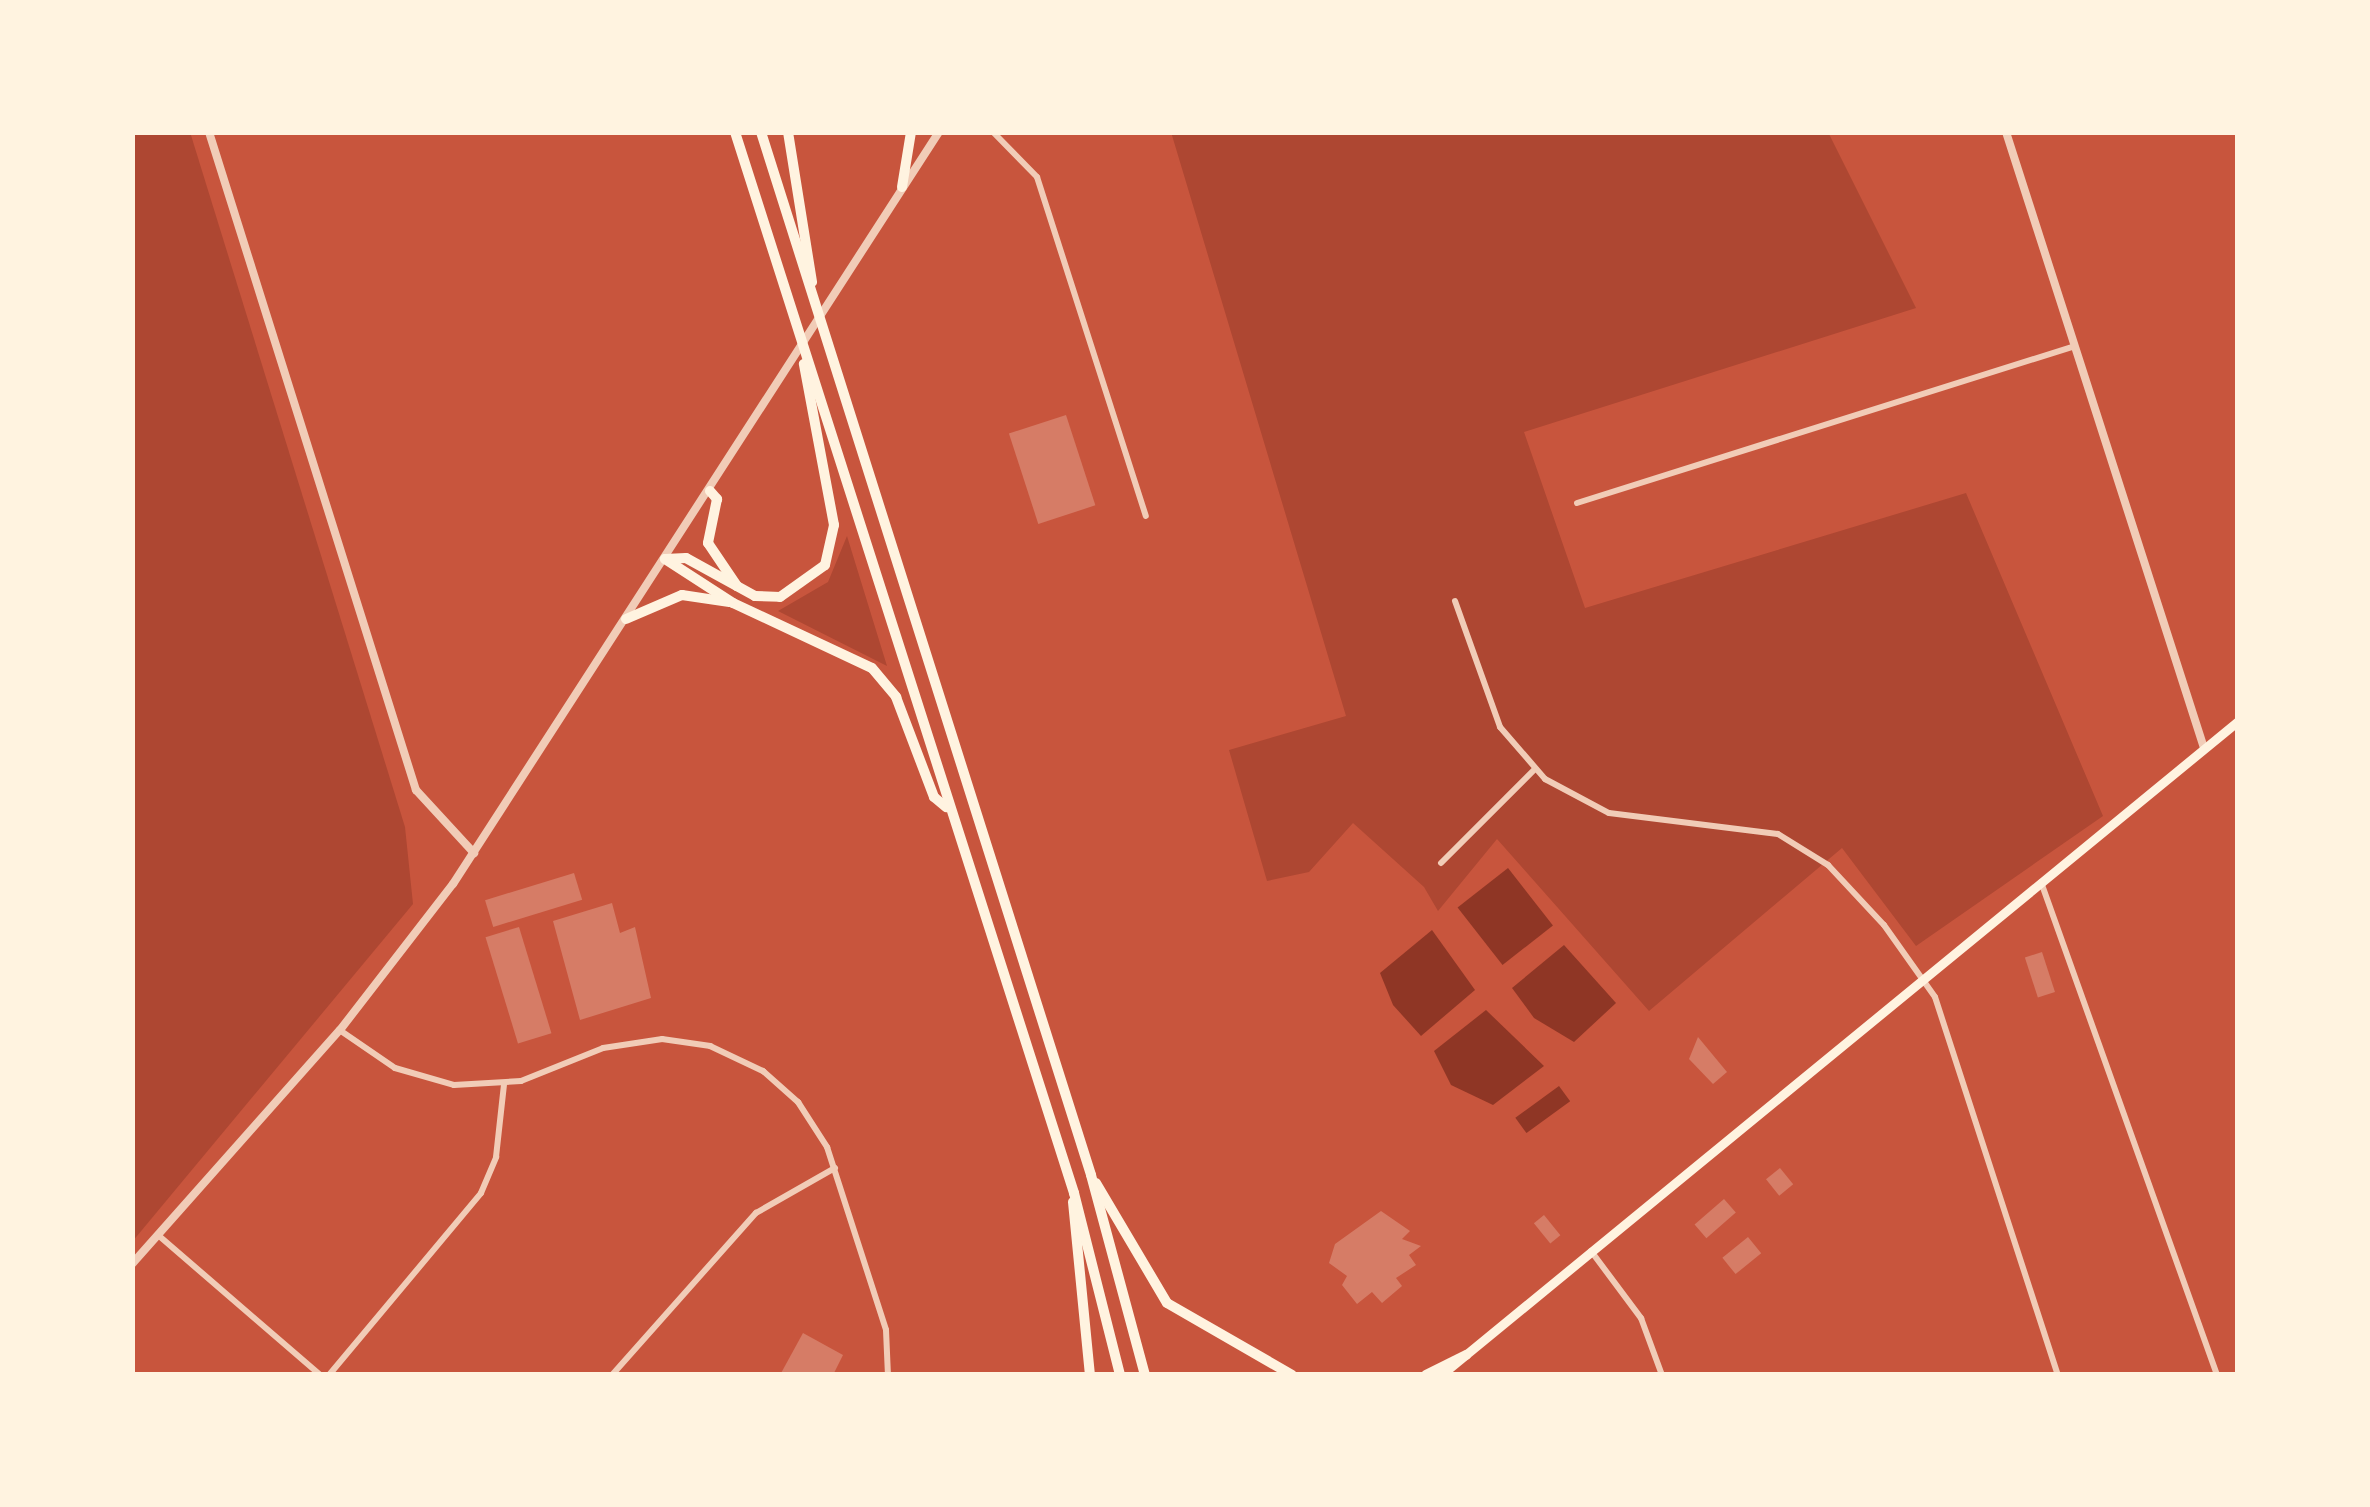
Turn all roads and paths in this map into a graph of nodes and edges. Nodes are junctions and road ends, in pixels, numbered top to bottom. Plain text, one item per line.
1 (208, 132) edge
2 (735, 132) edge
3 (761, 132) edge
4 (788, 132) edge
5 (911, 132) edge
6 (939, 132) edge
7 (993, 132) edge
8 (2006, 132) edge
9 (902, 187) junction
10 (812, 290) junction
11 (803, 345) junction
12 (2075, 346) junction
13 (710, 490) junction
14 (1577, 503) dead end
15 (1146, 515) dead end
16 (665, 559) junction
17 (739, 589) junction
18 (1455, 601) dead end
19 (733, 602) junction
20 (626, 619) junction
21 (2238, 721) edge
22 (2204, 748) junction
23 (1534, 770) junction
24 (949, 809) junction
25 (474, 853) junction
26 (1442, 863) dead end
27 (2039, 879) junction
28 (1921, 978) junction
29 (340, 1030) junction
30 (504, 1083) junction
31 (835, 1168) junction
32 (1091, 1175) junction
33 (1074, 1193) junction
34 (158, 1235) junction
35 (1592, 1250) junction
36 (132, 1264) edge
37 (1466, 1355) junction
38 (320, 1375) edge
39 (329, 1375) edge
40 (612, 1375) edge
41 (888, 1375) edge
42 (1090, 1375) edge
43 (1120, 1375) edge
44 (1144, 1375) edge
45 (1292, 1375) edge
46 (1426, 1375) edge
47 (1442, 1375) edge
48 (1662, 1375) edge
49 (2058, 1375) edge
50 (2217, 1375) edge

1 - 25 street
2 - 11 highway
3 - 10 highway
4 - 10 highway
5 - 9 highway
6 - 9 street
7 - 15 street
8 - 12 street
9 - 13 street
10 - 32 highway
11 - 17 highway
11 - 24 highway
12 - 14 street
12 - 22 street
13 - 16 street
13 - 17 highway
16 - 17 highway
16 - 19 highway
16 - 20 street
18 - 23 street
19 - 20 highway
19 - 24 highway
20 - 25 street
21 - 22 main road
22 - 27 main road
23 - 26 street
23 - 28 street
24 - 33 highway
25 - 29 street
27 - 28 main road
27 - 50 street
28 - 35 main road
28 - 49 street
29 - 30 street
29 - 34 street
30 - 31 street
30 - 39 street
31 - 40 street
31 - 41 street
32 - 44 highway
32 - 45 highway
33 - 42 highway
33 - 43 highway
34 - 36 street
34 - 38 street
35 - 37 main road
35 - 48 street
37 - 46 highway
37 - 47 main road

